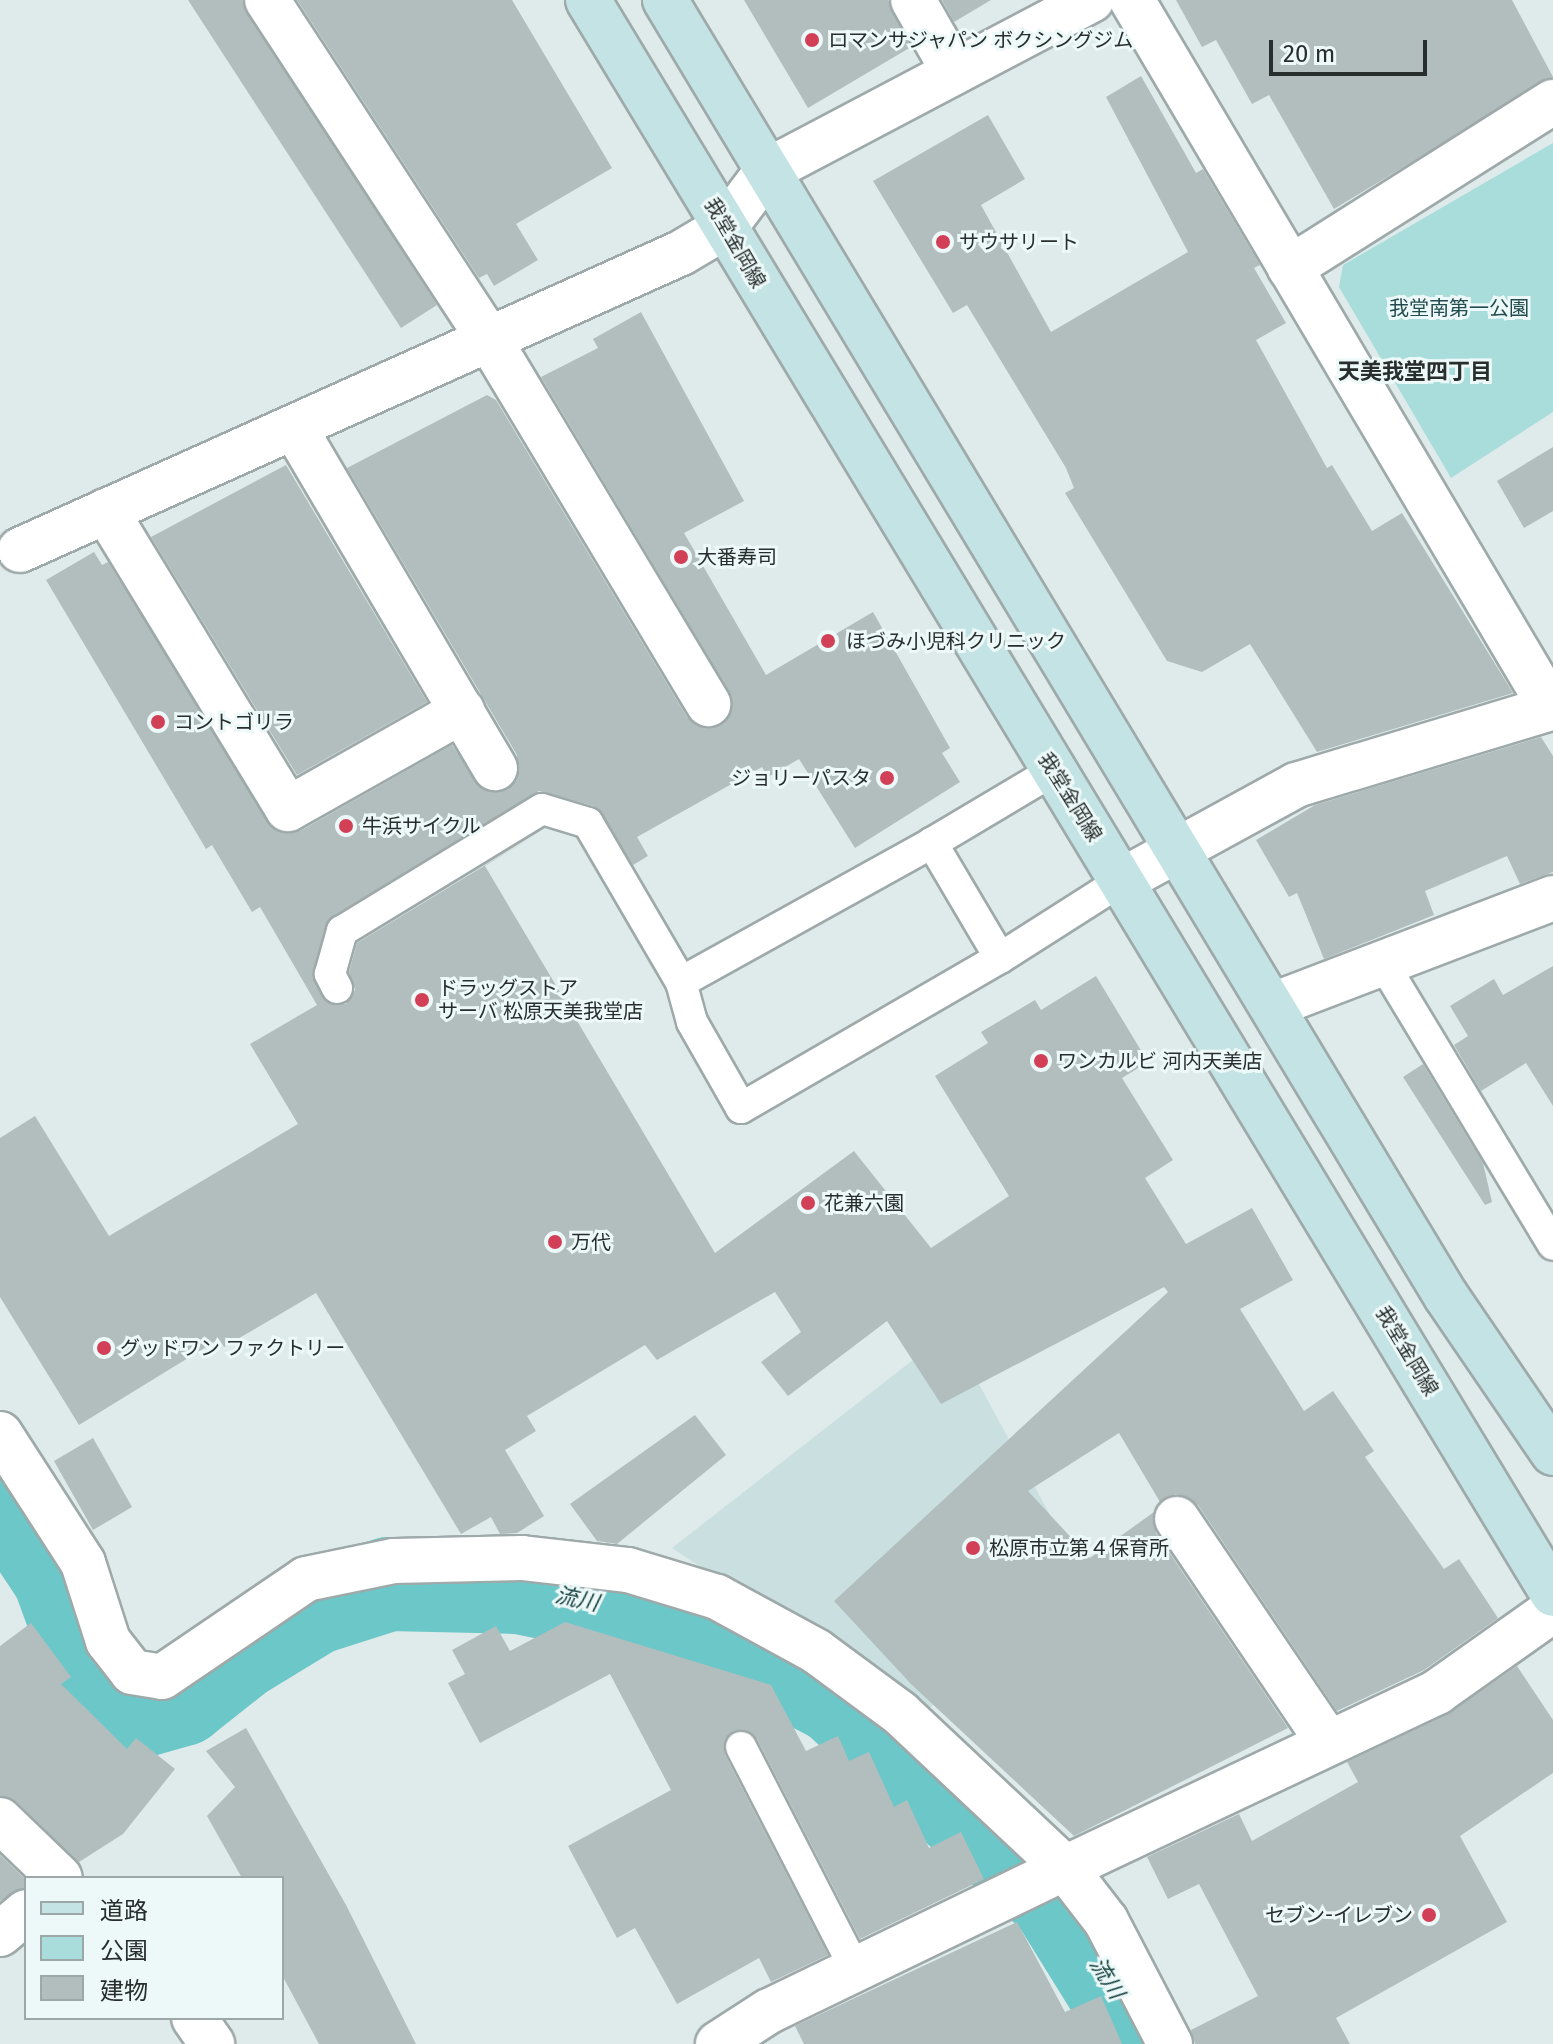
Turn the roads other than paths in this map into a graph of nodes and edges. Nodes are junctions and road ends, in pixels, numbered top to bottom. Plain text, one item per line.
1 (267, 0) edge
2 (588, 0) edge
3 (665, 0) edge
4 (913, 0) edge
5 (1092, 0) edge
6 (1132, 0) edge
7 (954, 72) junction
8 (1553, 102) edge
9 (767, 171) junction
10 (725, 227) junction
11 (1290, 268) junction
12 (489, 339) junction
13 (294, 427) junction
14 (106, 511) junction
15 (20, 550) dead end
16 (708, 704) dead end
17 (462, 711) junction
18 (495, 768) dead end
19 (1053, 771) junction
20 (932, 843) junction
21 (1176, 847) junction
22 (1121, 881) junction
23 (1553, 898) edge
24 (1000, 958) junction
25 (1383, 963) junction
26 (681, 982) junction
27 (337, 988) dead end
28 (1273, 1005) junction
29 (1553, 1245) edge
30 (0, 1434) edge
31 (1553, 1453) edge
32 (1177, 1519) dead end
33 (1553, 1594) edge
34 (1553, 1610) edge
35 (1328, 1742) junction
36 (741, 1747) dead end
37 (0, 1820) edge
38 (58, 1876) edge
39 (1046, 1879) junction
40 (24, 1914) edge
41 (0, 1934) edge
42 (856, 1971) junction
43 (195, 2020) edge
44 (761, 2032) edge
45 (212, 2044) edge
46 (718, 2044) edge
47 (1170, 2044) edge

1 - 12 street
2 - 10 main road, 我堂金岡線
3 - 9 main road
4 - 7 street
5 - 7 street
6 - 11 street
7 - 9 street
8 - 11 street
9 - 10 street
9 - 21 main road
10 - 12 street
10 - 19 main road, 我堂金岡線
11 - 21 street
12 - 13 street
12 - 16 street
13 - 14 street
13 - 17 street
14 - 15 street
14 - 17 street
17 - 18 street
19 - 20 lane
19 - 22 main road, 我堂金岡線
20 - 24 lane
20 - 26 lane
21 - 22 street
21 - 28 main road
22 - 24 lane
22 - 33 main road, 我堂金岡線
23 - 25 street
24 - 26 lane
25 - 28 street
25 - 29 lane
26 - 27 lane
28 - 31 main road
30 - 39 street
32 - 35 street
34 - 35 street
35 - 39 street
36 - 42 lane
37 - 38 street
39 - 42 street
39 - 47 street
40 - 41 street
42 - 44 street
43 - 45 street
44 - 46 street

